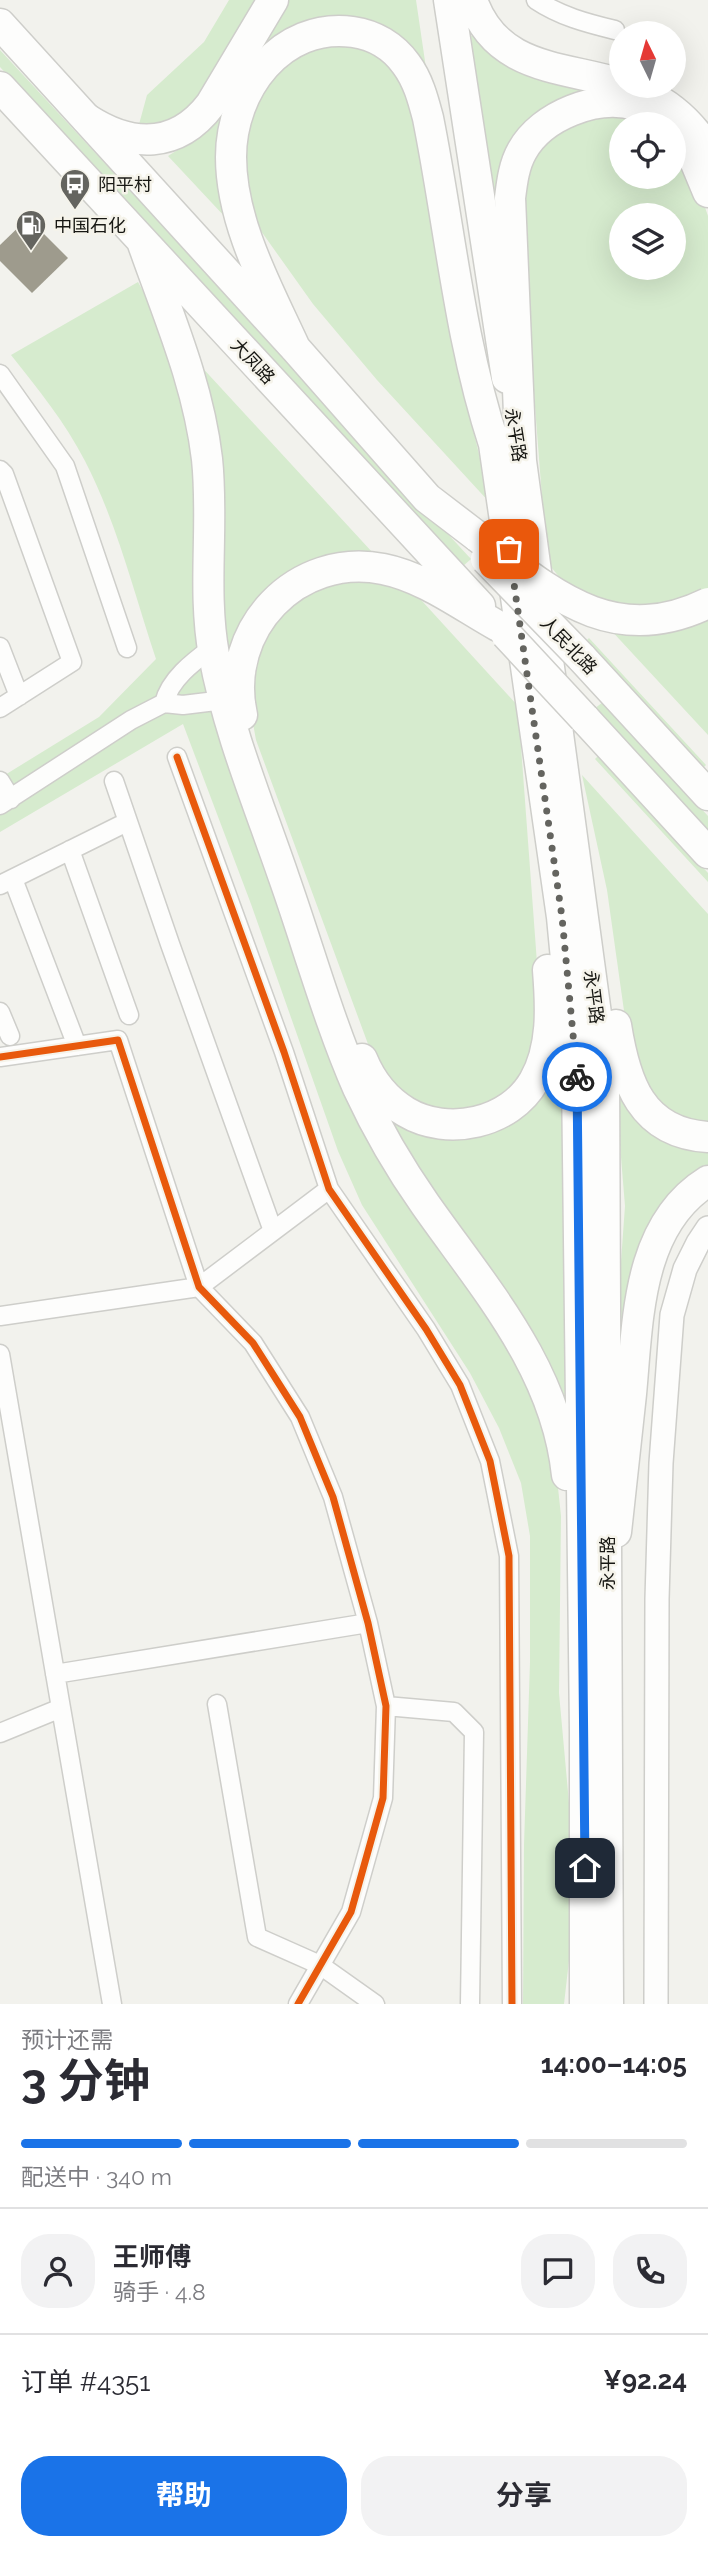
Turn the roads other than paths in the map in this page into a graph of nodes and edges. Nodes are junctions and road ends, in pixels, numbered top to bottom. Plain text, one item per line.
1 (273, 0) edge
2 (429, 0) edge
3 (449, 0) edge
4 (472, 0) edge
5 (536, 0) edge
6 (0, 24) edge
7 (609, 29) edge
8 (609, 80) edge
9 (0, 87) edge
10 (655, 98) edge
11 (651, 112) edge
12 (85, 117) junction
13 (686, 146) edge
14 (708, 151) edge
15 (708, 192) edge
16 (142, 241) junction
17 (295, 348) junction
18 (0, 374) edge
19 (494, 444) junction
20 (521, 461) junction
21 (0, 470) edge
22 (482, 548) junction
23 (708, 603) edge
24 (502, 630) junction
25 (0, 647) edge
26 (213, 647) junction
27 (127, 648) dead end
28 (19, 696) junction
29 (224, 700) junction
30 (164, 703) junction
31 (0, 708) edge
32 (177, 757) dead end
33 (0, 781) edge
34 (114, 781) dead end
35 (543, 785) junction
36 (708, 795) edge
37 (6, 802) edge
38 (569, 802) junction
39 (127, 822) junction
40 (70, 850) junction
41 (708, 853) edge
42 (7, 882) edge
43 (0, 1012) edge
44 (129, 1015) dead end
45 (10, 1036) dead end
46 (77, 1046) junction
47 (0, 1057) edge
48 (708, 1137) edge
49 (708, 1181) edge
50 (329, 1189) junction
51 (708, 1228) edge
52 (274, 1231) junction
53 (199, 1287) junction
54 (0, 1316) edge
55 (0, 1354) edge
56 (3, 1394) edge
57 (368, 1623) junction
58 (607, 1623) junction
59 (55, 1674) junction
60 (217, 1704) dead end
61 (386, 1706) junction
62 (61, 1708) junction
63 (596, 1732) junction
64 (0, 1733) edge
65 (608, 1893) junction
66 (320, 1965) junction
67 (583, 1995) edge
68 (112, 2004) edge
69 (298, 2004) edge
70 (375, 2004) edge
71 (471, 2004) edge
72 (512, 2004) edge
73 (608, 2004) edge
74 (617, 2004) edge
75 (656, 2004) edge

1 - 12 main road
2 - 19 main road, 永平路
3 - 20 main road, 永平路
4 - 8 main road
5 - 7 street
6 - 12 main road
9 - 16 main road, 大凤路
10 - 14 main road
11 - 20 main road
12 - 17 main road
13 - 15 main road
16 - 24 main road, 大凤路
16 - 26 main road
17 - 19 main road
17 - 22 main road
18 - 27 street
19 - 35 main road, 永平路
20 - 38 main road, 永平路
21 - 28 street
22 - 23 main road, bridge
22 - 36 main road, 人民北路, bridge
24 - 35 main road
24 - 41 main road, bridge
25 - 28 street
26 - 29 main road
26 - 30 street
28 - 31 street
29 - 30 street
29 - 63 main road
30 - 37 street
32 - 50 street
33 - 37 street
34 - 39 street
35 - 63 main road, 永平路
38 - 48 main road
38 - 58 main road, 永平路
39 - 40 street
39 - 52 street
40 - 42 street
40 - 44 street
42 - 46 street
43 - 45 street
46 - 47 street
46 - 53 street
49 - 58 main road
50 - 52 street
50 - 72 street
51 - 75 street
52 - 53 street
53 - 54 street
53 - 57 street
55 - 56 street
56 - 59 street
57 - 59 street
57 - 61 street
58 - 63 main road, 永平路
59 - 62 street
60 - 66 street
61 - 66 street
61 - 71 street
62 - 64 street
62 - 68 street
63 - 65 main road, 永平路
63 - 67 main road, 永平路
65 - 73 main road, 永平路
65 - 74 street
66 - 69 street
66 - 70 street

